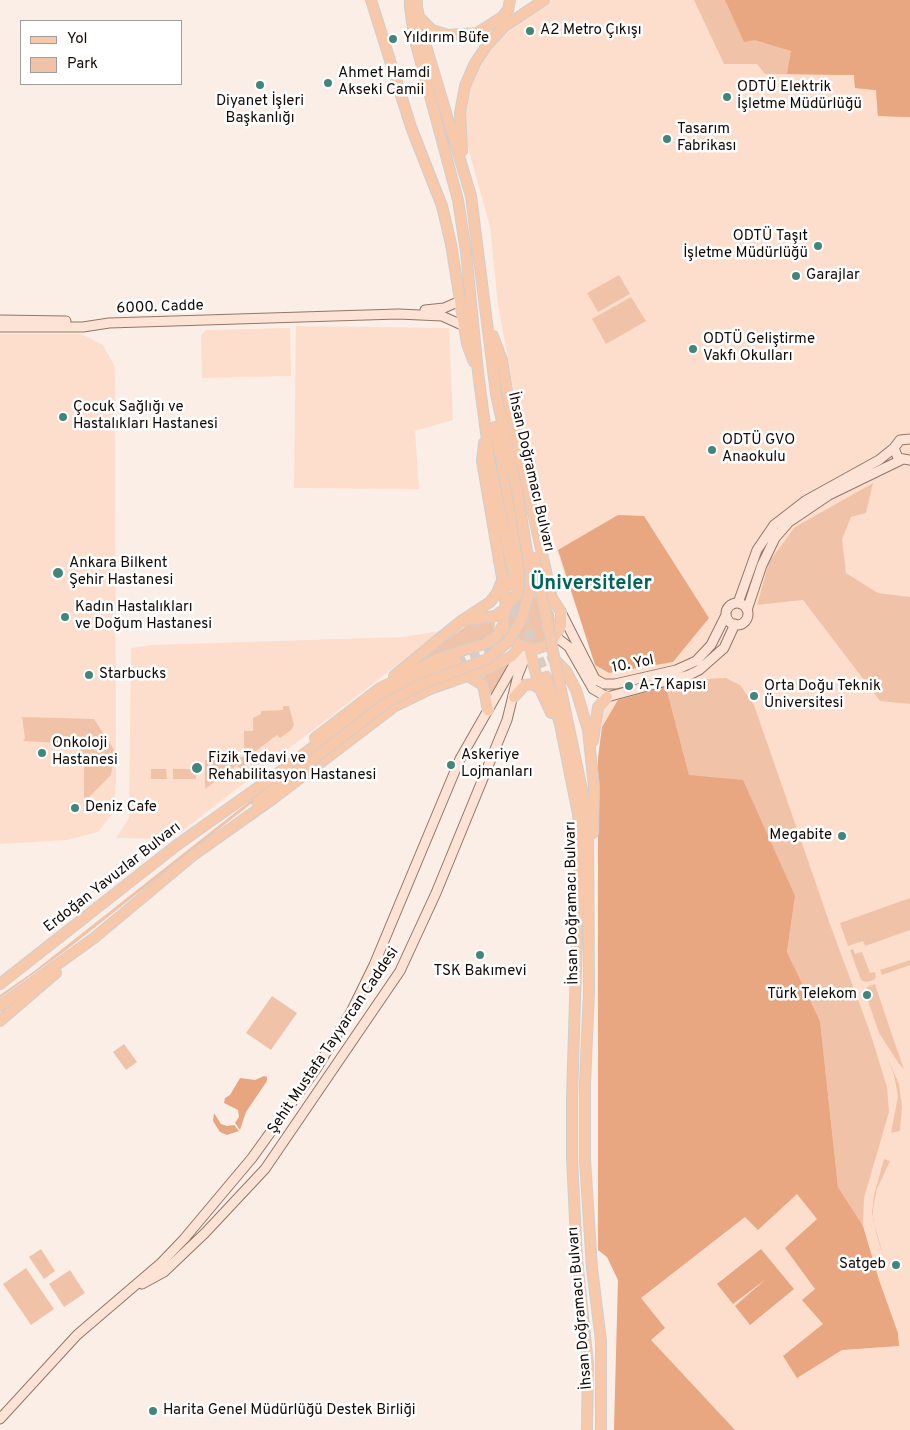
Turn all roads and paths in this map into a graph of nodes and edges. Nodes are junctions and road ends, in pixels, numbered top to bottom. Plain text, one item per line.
1 (371, 0) edge
2 (510, 0) edge
3 (544, 0) edge
4 (413, 3) edge
5 (471, 196) junction
6 (481, 264) junction
7 (460, 301) junction
8 (398, 314) junction
9 (0, 320) edge
10 (109, 323) junction
11 (488, 324) junction
12 (464, 326) junction
13 (0, 327) edge
14 (478, 372) junction
15 (486, 432) junction
16 (910, 439) edge
17 (894, 448) junction
18 (907, 461) edge
19 (517, 490) junction
20 (519, 577) junction
21 (503, 578) junction
22 (538, 591) junction
23 (552, 598) junction
24 (738, 603) junction
25 (506, 608) junction
26 (748, 610) junction
27 (560, 612) junction
28 (726, 615) junction
29 (462, 621) junction
30 (504, 624) junction
31 (735, 624) junction
32 (556, 637) junction
33 (487, 643) junction
34 (545, 646) junction
35 (525, 647) junction
36 (456, 662) tunnel mouth
37 (499, 663) junction
38 (468, 676) junction
39 (546, 677) tunnel mouth
40 (615, 684) junction
41 (639, 684) junction
42 (380, 688) junction
43 (540, 689) junction
44 (619, 694) junction
45 (514, 697) junction
46 (607, 697) junction
47 (488, 710) junction
48 (592, 757) junction
49 (246, 796) junction
50 (192, 856) junction
51 (578, 917) junction
52 (590, 927) junction
53 (94, 938) junction
54 (0, 984) edge
55 (0, 1006) edge
56 (0, 1021) edge
57 (252, 1158) junction
58 (265, 1169) junction
59 (133, 1288) junction
60 (0, 1420) edge
61 (587, 1430) edge
62 (601, 1430) edge

1 - 7 main road
2 - 4 main road
3 - 5 main road
4 - 5 main road, İhsan Doğramacı Bulvarı
4 - 14 main road, İhsan Doğramacı Bulvarı
5 - 6 main road, İhsan Doğramacı Bulvarı
6 - 11 main road, İhsan Doğramacı Bulvarı
6 - 20 main road, İhsan Doğramacı Bulvarı
7 - 8 main road
7 - 12 main road
8 - 10 main road, 6000. Cadde
8 - 12 main road
9 - 10 main road, 6000. Cadde
10 - 13 main road, 6000. Cadde
11 - 19 main road, İhsan Doğramacı Bulvarı, bridge
11 - 23 main road
12 - 14 main road
14 - 15 main road, İhsan Doğramacı Bulvarı
15 - 20 main road, İhsan Doğramacı Bulvarı
15 - 21 main road
16 - 17 main road, 10. Yol
17 - 18 main road
17 - 24 main road, 10. Yol
18 - 26 main road, 10. Yol
19 - 50 main road, Erdoğan Yavuzlar Bulvarı, bridge
19 - 52 main road, İhsan Doğramacı Bulvarı, bridge
20 - 21 main road
20 - 22 main road
21 - 25 main road
21 - 29 main road
22 - 23 main road
22 - 25 main road
23 - 27 main road
24 - 26 main road
24 - 28 main road, 10. Yol
25 - 29 main road
25 - 30 main road
26 - 31 main road, 10. Yol
27 - 32 main road
27 - 40 main road, 10. Yol
28 - 31 main road
28 - 41 main road, 10. Yol
29 - 42 main road
30 - 33 main road
30 - 35 main road
31 - 41 main road, 10. Yol
32 - 34 main road
32 - 46 main road, 10. Yol
33 - 37 main road
33 - 42 main road, Erdoğan Yavuzlar Bulvarı
34 - 35 main road
34 - 48 main road
35 - 37 main road, Erdoğan Yavuzlar Bulvarı
35 - 43 main road
35 - 45 main road, Şehit Mustafa Tayyarcan Caddesi
35 - 47 main road, Şehit Mustafa Tayyarcan Caddesi
36 - 49 main road, Erdoğan Yavuzlar Bulvarı
37 - 38 main road, Erdoğan Yavuzlar Bulvarı
38 - 47 main road
38 - 50 main road, Erdoğan Yavuzlar Bulvarı
39 - 51 main road, İhsan Doğramacı Bulvarı
40 - 41 main road, 10. Yol
40 - 44 main road
41 - 44 main road, 10. Yol
42 - 49 main road, Erdoğan Yavuzlar Bulvarı
43 - 45 main road
43 - 51 main road
44 - 46 main road, 10. Yol
45 - 58 main road, Şehit Mustafa Tayyarcan Caddesi
46 - 48 main road
47 - 57 main road, Şehit Mustafa Tayyarcan Caddesi
48 - 52 main road
49 - 54 main road, Erdoğan Yavuzlar Bulvarı
50 - 53 main road, Erdoğan Yavuzlar Bulvarı
51 - 61 main road, İhsan Doğramacı Bulvarı
52 - 62 main road, İhsan Doğramacı Bulvarı
53 - 55 main road, Erdoğan Yavuzlar Bulvarı
53 - 56 main road
57 - 58 main road
57 - 59 main road, Şehit Mustafa Tayyarcan Caddesi
58 - 59 main road, Şehit Mustafa Tayyarcan Caddesi
59 - 60 main road, Şehit Mustafa Tayyarcan Caddesi

